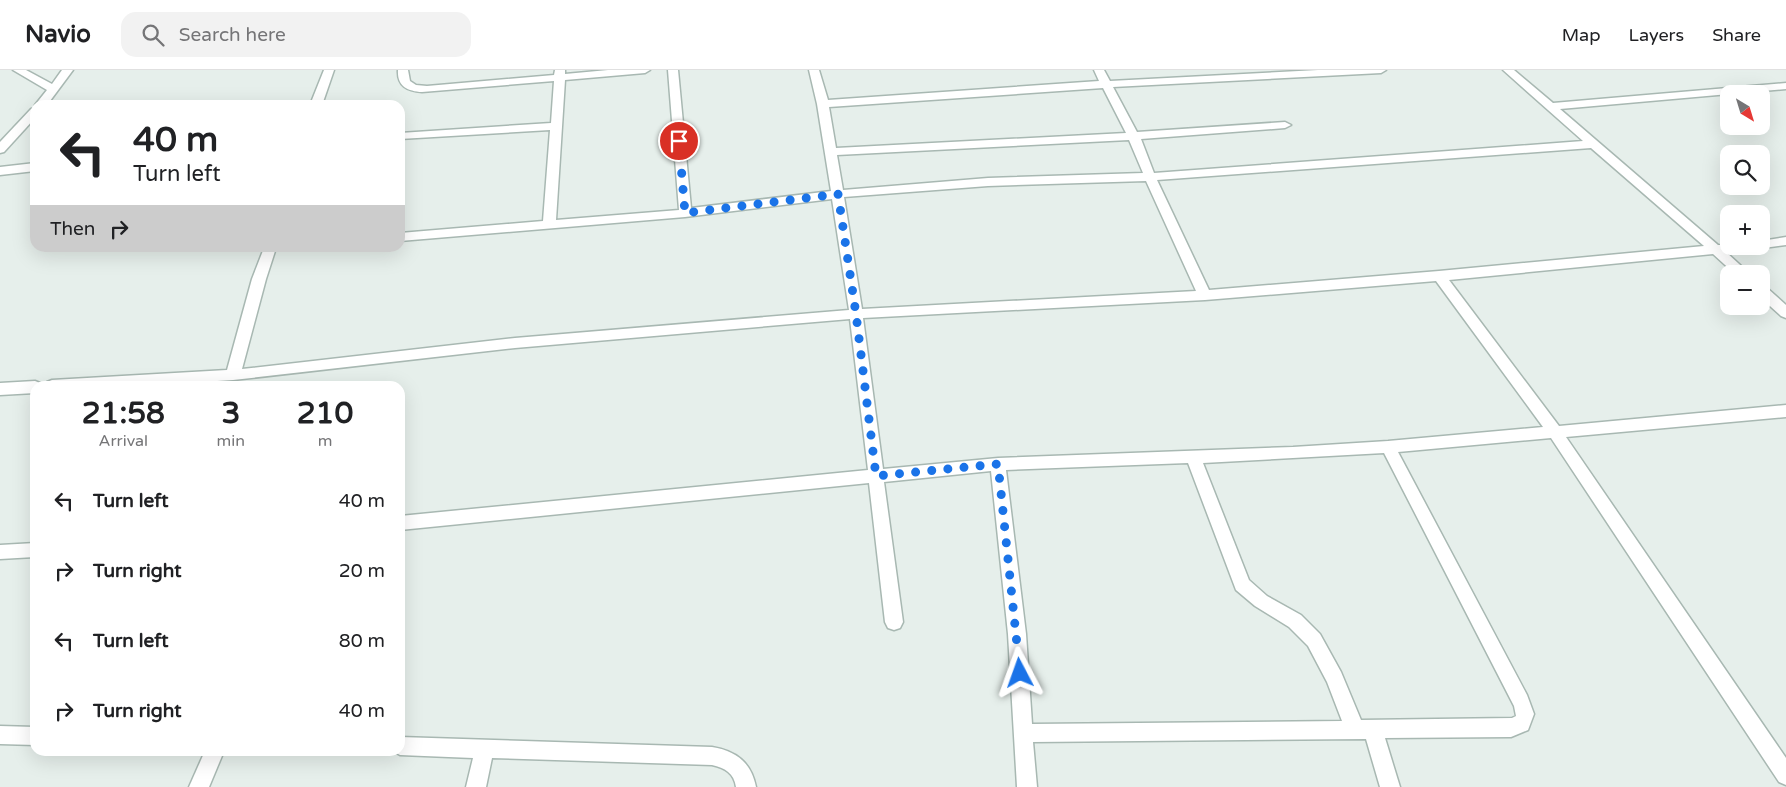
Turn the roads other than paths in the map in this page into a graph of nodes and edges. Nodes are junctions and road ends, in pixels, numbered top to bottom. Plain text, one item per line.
1 (18, 70) edge
2 (68, 70) edge
3 (329, 70) edge
4 (403, 70) edge
5 (645, 70) edge
6 (673, 70) edge
7 (814, 70) edge
8 (1099, 70) edge
9 (1381, 70) edge
10 (1508, 70) edge
11 (560, 74) edge
12 (1107, 84) junction
13 (1786, 86) edge
14 (54, 89) junction
15 (45, 100) edge
16 (318, 100) edge
17 (823, 104) junction
18 (1549, 107) junction
19 (30, 117) edge
20 (1285, 124) dead end
21 (556, 126) junction
22 (405, 136) edge
23 (1134, 137) junction
24 (1591, 144) junction
25 (0, 149) edge
26 (831, 152) junction
27 (30, 168) edge
28 (0, 171) edge
29 (1150, 178) junction
30 (838, 194) junction
31 (685, 213) junction
32 (549, 226) junction
33 (405, 237) edge
34 (1786, 241) edge
35 (1770, 244) edge
36 (1719, 251) junction
37 (269, 252) edge
38 (1734, 265) edge
39 (1439, 276) junction
40 (1205, 295) junction
41 (1770, 298) edge
42 (1786, 313) edge
43 (856, 314) junction
44 (233, 376) junction
45 (142, 381) edge
46 (30, 387) edge
47 (0, 389) edge
48 (1786, 411) edge
49 (1555, 432) junction
50 (1388, 447) junction
51 (1193, 457) junction
52 (998, 464) junction
53 (876, 476) junction
54 (405, 523) edge
55 (30, 550) edge
56 (0, 552) edge
57 (894, 622) dead end
58 (1364, 729) junction
59 (1023, 733) junction
60 (0, 735) edge
61 (30, 736) edge
62 (405, 746) edge
63 (484, 749) junction
64 (213, 756) edge
65 (1786, 776) edge
66 (199, 787) edge
67 (476, 787) edge
68 (746, 787) edge
69 (1027, 787) edge
70 (1390, 787) edge

1 - 14 street
2 - 14 street
3 - 16 street
4 - 11 street
5 - 11 street
6 - 31 street
7 - 17 street
8 - 12 street
9 - 12 street
10 - 18 street
11 - 21 street
12 - 17 street
12 - 23 street
13 - 18 street
14 - 15 street
17 - 26 street
18 - 24 street
19 - 25 street
20 - 23 street
21 - 22 street
21 - 32 street
23 - 26 street
23 - 29 street
24 - 29 street
24 - 36 street
26 - 30 street
27 - 28 street
29 - 30 street
29 - 40 street
30 - 31 street
30 - 43 street
31 - 32 street
32 - 33 street
34 - 35 street
36 - 38 street
36 - 39 street
37 - 44 street
39 - 40 street
39 - 49 street
40 - 43 street
41 - 42 street
43 - 44 street
43 - 53 street
44 - 45 street
46 - 47 street
48 - 49 street
49 - 50 street
49 - 65 street
50 - 51 street
50 - 58 street
51 - 52 street
51 - 58 street
52 - 53 street
52 - 59 street
53 - 54 street
53 - 57 street
55 - 56 street
58 - 59 street
58 - 70 street
59 - 69 street
60 - 61 street
62 - 63 street
63 - 67 street
63 - 68 street
64 - 66 street

